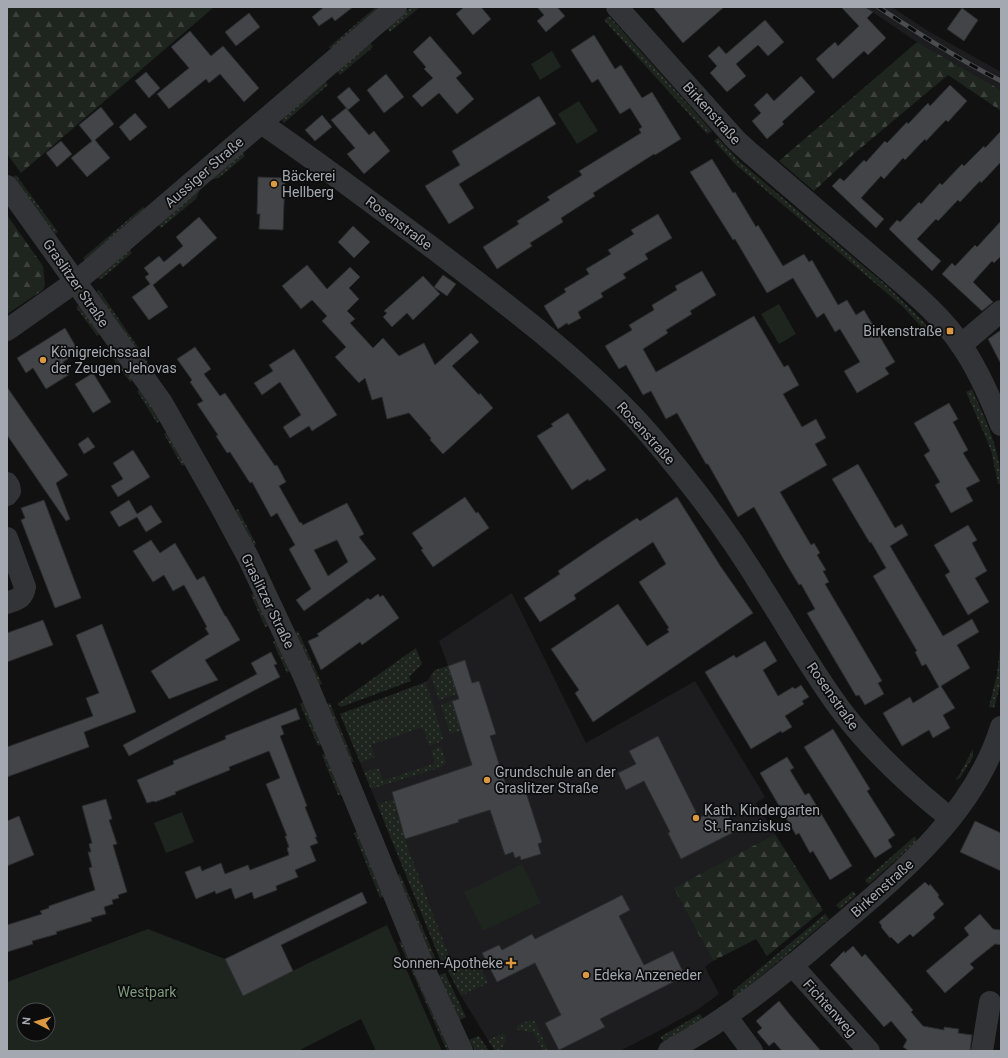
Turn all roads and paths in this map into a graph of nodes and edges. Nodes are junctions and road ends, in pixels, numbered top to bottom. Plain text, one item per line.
1 (396, 7) edge
2 (617, 7) edge
3 (261, 123) junction
4 (7, 186) edge
5 (75, 282) junction
6 (1001, 311) edge
7 (7, 330) edge
8 (961, 345) junction
9 (1001, 424) edge
10 (7, 483) edge
11 (7, 495) edge
12 (7, 538) edge
13 (7, 603) edge
14 (1001, 727) edge
15 (995, 759) edge
16 (950, 818) junction
17 (792, 965) junction
18 (990, 1002) dead end
19 (726, 1016) junction
20 (462, 1051) edge
21 (669, 1051) edge
22 (752, 1051) edge
23 (869, 1051) edge
24 (982, 1051) edge

1 - 3 street, Aussiger Straße
2 - 8 street, Birkenstraße
3 - 5 street, Aussiger Straße
3 - 16 street, Rosenstraße
4 - 5 street, Graslitzer Straße
5 - 7 street, Aussiger Straße
5 - 20 street, Graslitzer Straße
6 - 8 street
8 - 9 street, Birkenstraße
10 - 11 street
12 - 13 street
14 - 15 street, Birkenstraße
15 - 16 street, Birkenstraße
16 - 17 street, Birkenstraße
17 - 19 street, Birkenstraße
17 - 23 street, Fichtenweg
18 - 24 street
19 - 21 street, Birkenstraße
19 - 22 street

